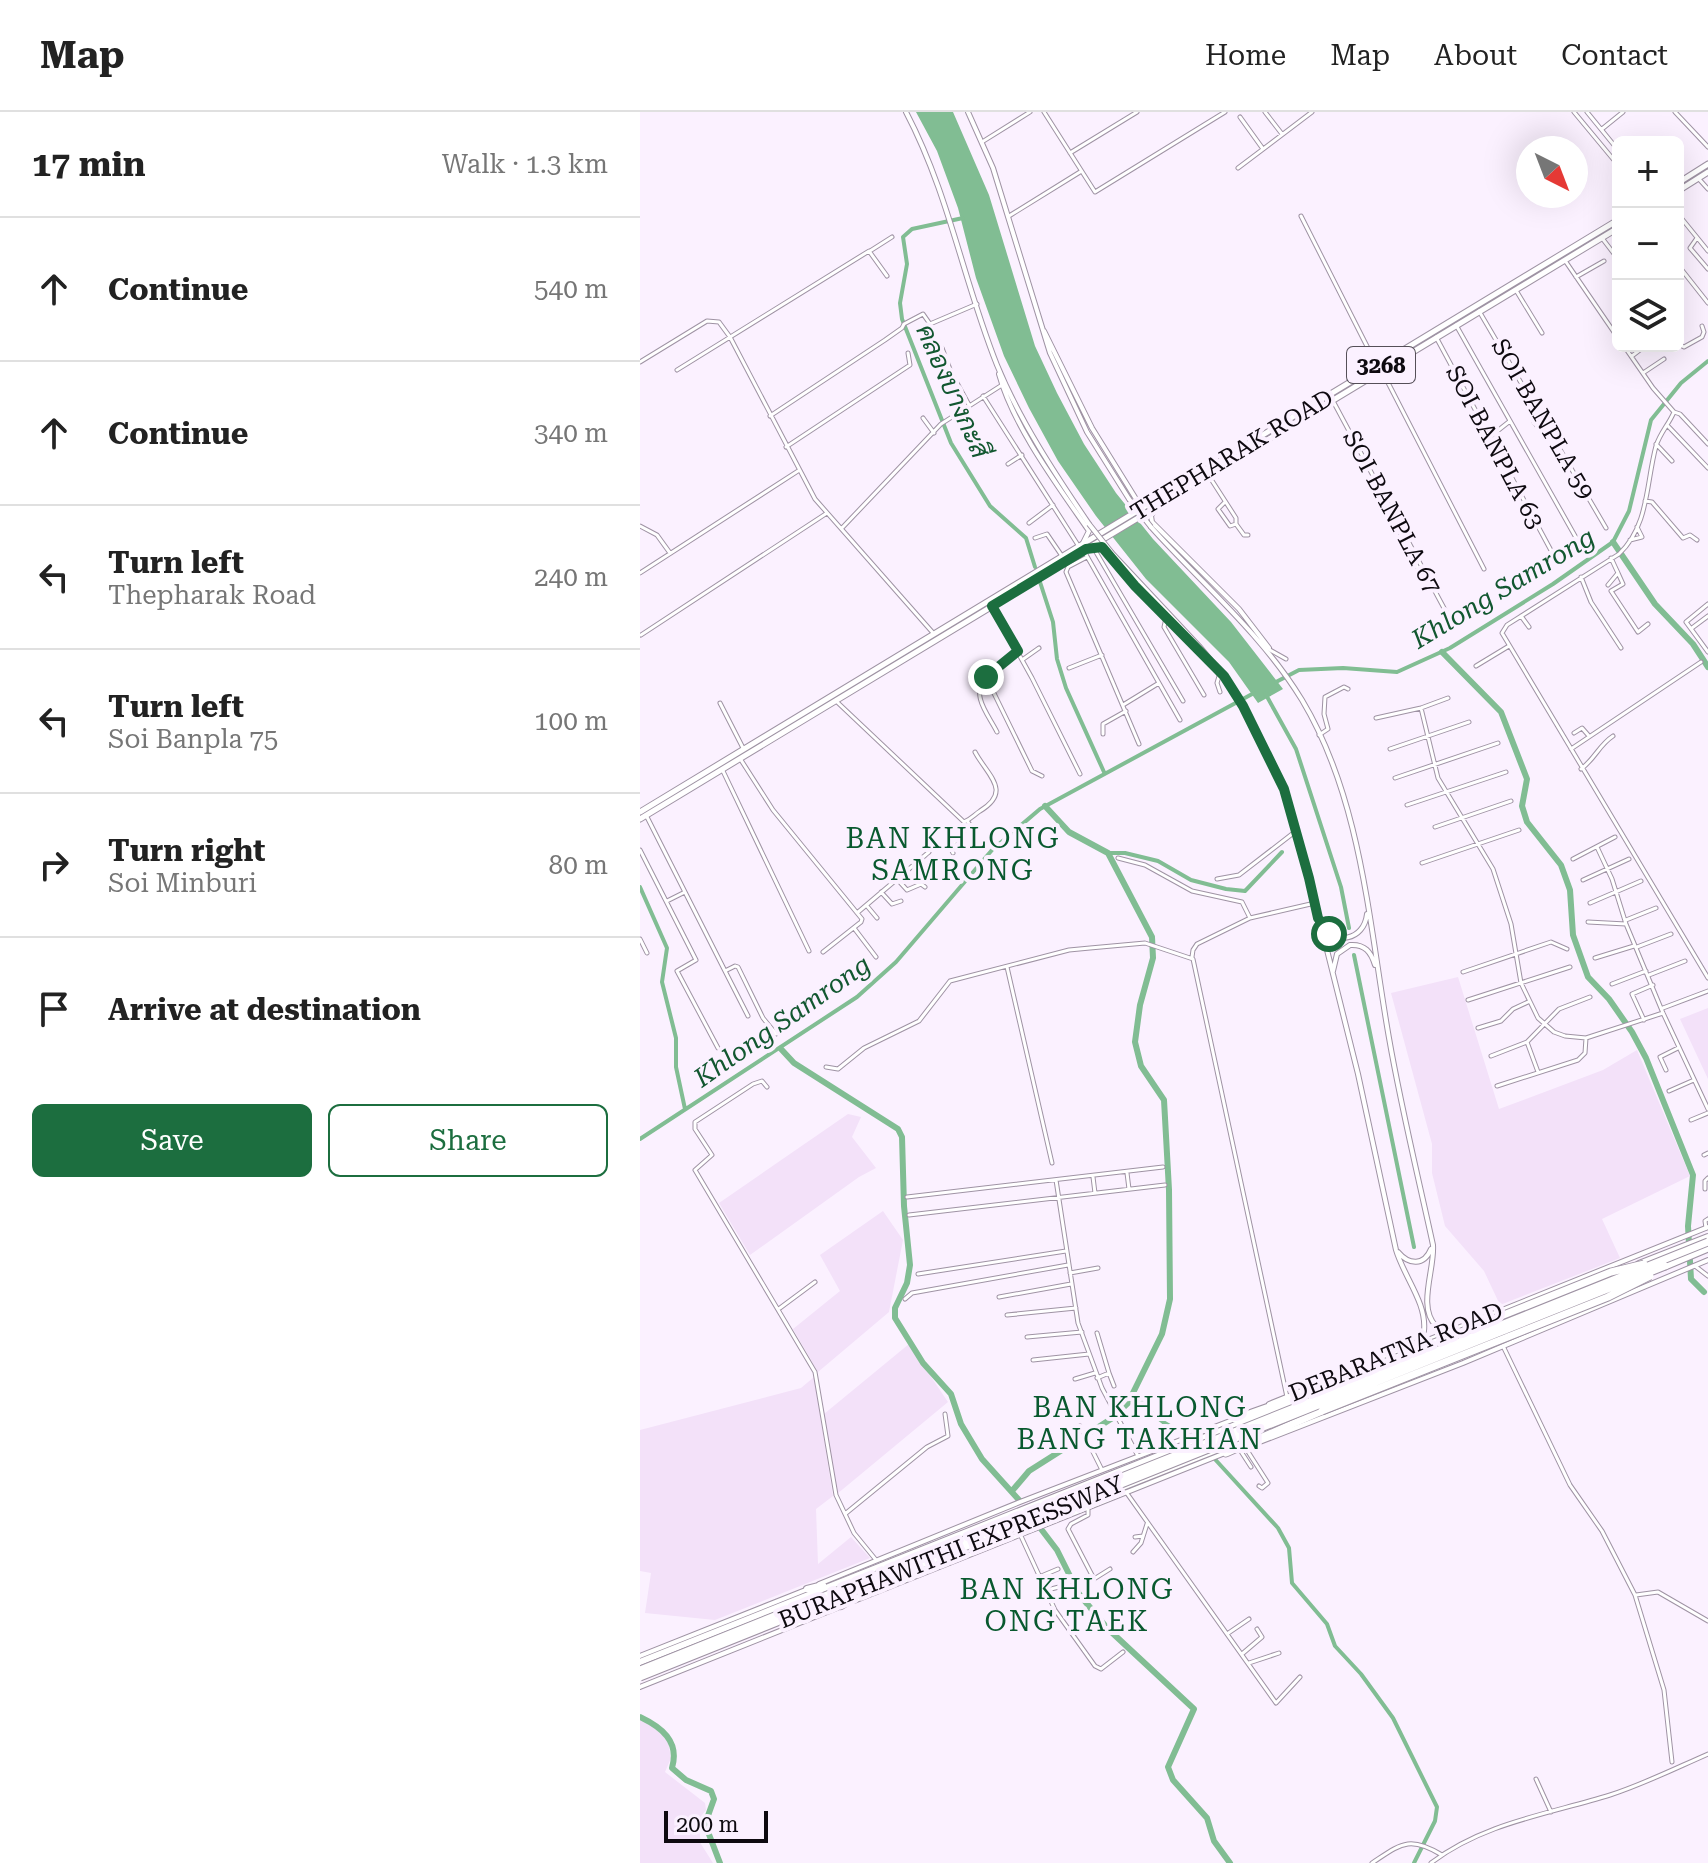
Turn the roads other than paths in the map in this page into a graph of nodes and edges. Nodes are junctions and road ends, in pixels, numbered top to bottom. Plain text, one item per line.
1 (906, 112) edge
2 (968, 112) edge
3 (1030, 112) edge
4 (1044, 112) edge
5 (1137, 112) edge
6 (1225, 112) edge
7 (1312, 112) edge
8 (1574, 112) edge
9 (1623, 112) edge
10 (1675, 112) edge
11 (1268, 113) edge
12 (1591, 113) edge
13 (1240, 117) dead end
14 (1602, 129) junction
15 (1282, 134) junction
16 (981, 142) junction
17 (1612, 142) edge
18 (1708, 147) edge
19 (1263, 149) junction
20 (1070, 153) junction
21 (1612, 158) edge
22 (1708, 164) edge
23 (1238, 168) dead end
24 (1081, 171) junction
25 (1708, 172) edge
26 (1698, 178) junction
27 (1684, 179) edge
28 (1684, 187) edge
29 (1708, 189) edge
30 (1009, 216) junction
31 (1301, 216) dead end
32 (1684, 222) edge
33 (1612, 224) edge
34 (1612, 232) edge
35 (892, 237) dead end
36 (1602, 238) junction
37 (1697, 238) junction
38 (870, 251) junction
39 (1612, 251) edge
40 (1708, 251) edge
41 (1565, 260) junction
42 (1604, 261) dead end
43 (1708, 269) edge
44 (1684, 273) edge
45 (887, 276) dead end
46 (1576, 277) junction
47 (1515, 290) junction
48 (1708, 303) edge
49 (977, 304) junction
50 (1479, 311) junction
51 (1455, 323) junction
52 (1041, 325) junction
53 (1702, 326) dead end
54 (1612, 329) edge
55 (1542, 333) dead end
56 (730, 337) junction
57 (1436, 337) junction
58 (1684, 347) edge
59 (942, 348) dead end
60 (1628, 352) edge
61 (1637, 352) edge
62 (908, 353) dead end
63 (1631, 357) junction
64 (1664, 359) dead end
65 (640, 362) edge
66 (998, 367) junction
67 (1380, 369) junction
68 (677, 370) dead end
69 (1643, 373) junction
70 (1002, 384) junction
71 (983, 396) junction
72 (1333, 401) junction
73 (969, 405) junction
74 (1672, 409) junction
75 (770, 416) junction
76 (923, 418) dead end
77 (1510, 421) junction
78 (1534, 422) dead end
79 (1667, 425) junction
80 (934, 433) junction
81 (1552, 436) junction
82 (1490, 437) junction
83 (1656, 444) junction
84 (1708, 444) edge
85 (786, 447) junction
86 (1022, 455) junction
87 (1672, 461) dead end
88 (1008, 464) dead end
89 (1708, 468) edge
90 (798, 471) junction
91 (1209, 476) junction
92 (1645, 501) junction
93 (1225, 502) junction
94 (1155, 504) junction
95 (1053, 505) junction
96 (827, 513) junction
97 (1029, 523) dead end
98 (1236, 524) junction
99 (640, 526) edge
100 (1401, 527) junction
101 (1637, 527) junction
102 (842, 528) junction
103 (1606, 528) dead end
104 (1248, 535) dead end
105 (1035, 538) dead end
106 (1630, 540) junction
107 (1697, 540) dead end
108 (1579, 543) dead end
109 (1085, 549) junction
110 (670, 553) junction
111 (1554, 556) dead end
112 (1062, 557) junction
113 (1611, 558) junction
114 (1484, 569) dead end
115 (640, 573) edge
116 (1618, 573) junction
117 (1581, 577) junction
118 (1423, 578) dead end
119 (1608, 585) dead end
120 (1708, 604) edge
121 (992, 606) junction
122 (1521, 616) junction
123 (1708, 616) edge
124 (1166, 618) junction
125 (1452, 623) dead end
126 (1648, 624) dead end
127 (1529, 627) dead end
128 (1691, 628) junction
129 (934, 634) junction
130 (641, 635) edge
131 (1708, 638) edge
132 (1702, 642) junction
133 (1509, 646) junction
134 (1039, 648) dead end
135 (1621, 648) dead end
136 (1018, 651) junction
137 (1708, 652) edge
138 (1272, 654) junction
139 (1102, 655) junction
140 (1286, 659) dead end
141 (1022, 660) junction
142 (1701, 662) dead end
143 (1476, 666) dead end
144 (1069, 668) dead end
145 (1223, 676) junction
146 (986, 677) junction
147 (1159, 683) junction
148 (1348, 689) dead end
149 (1220, 692) dead end
150 (1204, 695) dead end
151 (1448, 698) dead end
152 (836, 701) junction
153 (1183, 701) dead end
154 (720, 703) dead end
155 (1123, 705) junction
156 (1421, 708) junction
157 (1126, 711) junction
158 (808, 714) junction
159 (1376, 718) dead end
160 (1180, 720) dead end
161 (1469, 722) dead end
162 (997, 732) dead end
163 (1574, 733) dead end
164 (1103, 734) dead end
165 (1319, 735) junction
166 (1428, 736) junction
167 (1589, 736) junction
168 (1613, 736) dead end
169 (1498, 743) dead end
170 (1139, 744) dead end
171 (743, 748) junction
172 (1390, 749) dead end
173 (1570, 749) junction
174 (975, 752) dead end
175 (740, 759) junction
176 (1434, 765) junction
177 (722, 769) junction
178 (1581, 769) junction
179 (1506, 772) dead end
180 (1080, 774) dead end
181 (1042, 776) dead end
182 (1395, 778) dead end
183 (1445, 792) junction
184 (1511, 801) dead end
185 (1407, 805) dead end
186 (641, 813) edge
187 (1461, 818) junction
188 (966, 822) junction
189 (1435, 827) dead end
190 (1519, 830) dead end
191 (1296, 831) junction
192 (976, 834) dead end
193 (1615, 837) dead end
194 (1478, 843) junction
195 (1597, 847) junction
196 (640, 850) edge
197 (929, 852) dead end
198 (953, 853) dead end
199 (1118, 858) dead end
200 (1573, 859) dead end
201 (1629, 859) dead end
202 (1422, 863) dead end
203 (1607, 869) junction
204 (897, 879) junction
205 (1217, 879) dead end
206 (1583, 880) dead end
207 (1641, 881) dead end
208 (925, 887) dead end
209 (685, 892) junction
210 (881, 892) junction
211 (1617, 893) junction
212 (666, 901) junction
213 (901, 901) dead end
214 (1315, 903) junction
215 (1590, 903) dead end
216 (866, 905) junction
217 (1368, 908) junction
218 (1656, 908) dead end
219 (857, 913) junction
220 (877, 918) dead end
221 (1250, 918) junction
222 (1318, 918) junction
223 (1588, 922) dead end
224 (1626, 922) junction
225 (853, 928) junction
226 (1671, 934) dead end
227 (640, 939) edge
228 (1636, 946) junction
229 (1567, 949) dead end
230 (809, 951) dead end
231 (823, 952) dead end
232 (647, 953) dead end
233 (1515, 954) junction
234 (876, 957) dead end
235 (1595, 958) dead end
236 (1193, 959) junction
237 (1685, 961) dead end
238 (1007, 967) junction
239 (1570, 967) dead end
240 (725, 971) junction
241 (1463, 972) dead end
242 (1648, 973) junction
243 (1333, 978) junction
244 (1708, 978) edge
245 (1521, 983) junction
246 (1380, 984) junction
247 (1612, 984) dead end
248 (1653, 985) junction
249 (1708, 991) edge
250 (1590, 997) dead end
251 (1468, 1000) dead end
252 (1528, 1002) junction
253 (1662, 1010) junction
254 (748, 1016) dead end
255 (1644, 1020) junction
256 (1543, 1025) junction
257 (1478, 1028) dead end
258 (776, 1034) dead end
259 (1586, 1038) junction
260 (1527, 1042) junction
261 (718, 1048) dead end
262 (1678, 1048) junction
263 (1491, 1056) dead end
264 (826, 1067) dead end
265 (1666, 1070) dead end
266 (1538, 1072) junction
267 (1694, 1080) junction
268 (1497, 1086) dead end
269 (767, 1087) dead end
270 (1669, 1091) dead end
271 (1708, 1111) edge
272 (1691, 1120) dead end
273 (1052, 1163) dead end
274 (1163, 1167) dead end
275 (1127, 1172) junction
276 (1093, 1176) junction
277 (1708, 1178) edge
278 (1056, 1180) junction
279 (1165, 1185) dead end
280 (1129, 1189) junction
281 (1705, 1189) dead end
282 (1095, 1193) junction
283 (907, 1197) dead end
284 (1059, 1197) junction
285 (909, 1215) dead end
286 (1708, 1219) edge
287 (1707, 1228) edge
288 (1708, 1239) edge
289 (1433, 1245) junction
290 (1396, 1250) junction
291 (1708, 1250) edge
292 (1066, 1251) junction
293 (1708, 1260) edge
294 (1664, 1263) junction
295 (1068, 1265) junction
296 (1695, 1265) junction
297 (1098, 1268) dead end
298 (1069, 1273) junction
299 (918, 1274) dead end
300 (1707, 1275) edge
301 (815, 1282) dead end
302 (1071, 1284) junction
303 (1708, 1284) edge
304 (1604, 1292) junction
305 (999, 1297) dead end
306 (1619, 1297) junction
307 (905, 1299) dead end
308 (1076, 1308) junction
309 (779, 1309) junction
310 (1007, 1315) dead end
311 (1453, 1329) junction
312 (1082, 1332) junction
313 (1097, 1333) dead end
314 (1027, 1337) dead end
315 (1417, 1346) junction
316 (1503, 1346) junction
317 (1089, 1354) junction
318 (1033, 1360) dead end
319 (1426, 1365) junction
320 (1109, 1373) junction
321 (1096, 1376) junction
322 (1075, 1379) dead end
323 (1114, 1386) dead end
324 (1287, 1397) junction
325 (945, 1414) dead end
326 (1235, 1419) junction
327 (1080, 1426) dead end
328 (1242, 1448) junction
329 (1226, 1453) junction
330 (1138, 1456) junction
331 (1251, 1467) dead end
332 (1102, 1470) junction
333 (1259, 1486) dead end
334 (1126, 1492) junction
335 (1088, 1507) junction
336 (844, 1514) junction
337 (1148, 1524) junction
338 (1020, 1534) junction
339 (1143, 1536) junction
340 (1135, 1537) dead end
341 (1133, 1552) dead end
342 (876, 1560) junction
343 (1058, 1569) dead end
344 (1110, 1569) dead end
345 (1039, 1577) junction
346 (848, 1579) junction
347 (874, 1585) junction
348 (1059, 1587) dead end
349 (807, 1589) junction
350 (1046, 1590) junction
351 (1635, 1595) junction
352 (841, 1606) junction
353 (1249, 1619) dead end
354 (1708, 1621) edge
355 (1257, 1629) dead end
356 (1227, 1634) junction
357 (1123, 1652) dead end
358 (1279, 1653) dead end
359 (1242, 1655) junction
360 (640, 1656) edge
361 (640, 1662) edge
362 (1248, 1663) junction
363 (640, 1670) edge
364 (1300, 1677) dead end
365 (640, 1683) edge
366 (1708, 1754) edge
367 (1672, 1762) dead end
368 (1536, 1779) dead end
369 (1551, 1812) junction
370 (1442, 1855) junction
371 (1372, 1863) edge
372 (1431, 1863) edge

1 - 49 main road
2 - 16 main road
3 - 16 street
4 - 20 street
5 - 20 street
6 - 24 street
7 - 15 street
8 - 21 street
9 - 14 street
10 - 18 street
11 - 15 street
12 - 14 street
13 - 19 street
14 - 17 street
15 - 19 street
16 - 30 main road
19 - 23 street
20 - 24 street
22 - 27 main road
24 - 30 street
25 - 26 main road
26 - 28 main road
26 - 29 street
30 - 52 main road
31 - 67 street
32 - 37 street
33 - 51 main road, THEPHARAK ROAD / 3268
34 - 36 main road, THEPHARAK ROAD / 3268
35 - 38 street
36 - 39 street
36 - 41 main road, THEPHARAK ROAD / 3268
37 - 40 street
37 - 43 street
38 - 45 street
38 - 56 street
41 - 46 street
41 - 47 main road, THEPHARAK ROAD / 3268
42 - 46 street
44 - 48 street
46 - 54 street
47 - 50 main road, THEPHARAK ROAD / 3268
47 - 55 street
49 - 66 main road
49 - 75 street
50 - 51 main road, THEPHARAK ROAD / 3268
50 - 81 street, SOI BANPLA 59
51 - 57 main road, THEPHARAK ROAD / 3268
51 - 67 main road, THEPHARAK ROAD / 3268
51 - 77 street
52 - 94 main road
52 - 138 main road, bridge
53 - 58 street
56 - 65 street
56 - 68 street
56 - 75 street
57 - 67 main road, THEPHARAK ROAD / 3268
57 - 82 street, SOI BANPLA 63
59 - 73 street
60 - 63 street
61 - 63 street
62 - 85 street
63 - 69 street
64 - 69 street
66 - 70 main road
66 - 145 main road, bridge
67 - 72 main road, THEPHARAK ROAD / 3268
67 - 94 main road, THEPHARAK ROAD / 3268
67 - 114 street
69 - 74 street
70 - 71 street
70 - 109 main road
71 - 73 street
71 - 86 street
72 - 91 main road, THEPHARAK ROAD / 3268
72 - 100 street, SOI BANPLA 67
73 - 80 street
74 - 79 street
74 - 84 street
75 - 85 street
76 - 80 street
77 - 82 street
77 - 108 street
78 - 81 street
79 - 83 street
79 - 89 street
80 - 102 street
81 - 103 street, SOI BANPLA 59
82 - 111 street, SOI BANPLA 63
83 - 87 street
83 - 92 street
85 - 90 street
86 - 88 street
86 - 95 street
90 - 96 street
90 - 110 street
91 - 93 street
91 - 94 main road, THEPHARAK ROAD / 3268
92 - 101 street
92 - 107 street
93 - 98 street
93 - 98 street
94 - 109 main road, THEPHARAK ROAD / 3268, bridge
94 - 138 main road
95 - 97 street
95 - 109 street
96 - 102 street
96 - 130 street
98 - 104 street
99 - 110 street
100 - 118 street
100 - 125 street, SOI BANPLA 67
101 - 106 street
101 - 106 street
102 - 129 street
105 - 112 street
106 - 113 street
109 - 112 main road, THEPHARAK ROAD / 3268
109 - 121 main road, THEPHARAK ROAD / 3268
109 - 124 main road
109 - 139 street
109 - 147 street
109 - 153 street
110 - 115 street
112 - 129 main road, THEPHARAK ROAD / 3268
113 - 116 street
113 - 117 street
116 - 119 street
116 - 126 street
117 - 122 street
117 - 135 street
120 - 128 street
121 - 136 street
121 - 152 main road, THEPHARAK ROAD / 3268
122 - 127 street
122 - 133 street
123 - 128 street
124 - 145 main road
124 - 150 street
128 - 132 street
129 - 158 main road, THEPHARAK ROAD / 3268
131 - 132 street
132 - 137 street
133 - 143 street
133 - 173 street
134 - 141 street
136 - 141 street
136 - 146 street
138 - 140 street
138 - 165 main road
139 - 144 street
139 - 155 street
141 - 180 street
142 - 167 street
145 - 149 street
145 - 191 main road
146 - 162 street
146 - 181 street
147 - 155 street
147 - 160 street
148 - 165 street
151 - 156 street
152 - 158 main road, THEPHARAK ROAD / 3268
152 - 188 street
154 - 171 street
155 - 157 street
156 - 159 street
156 - 166 street
157 - 164 street
157 - 170 street
158 - 171 main road, THEPHARAK ROAD / 3268
158 - 175 main road, THEPHARAK ROAD / 3268
161 - 166 street
163 - 167 street
165 - 217 main road
166 - 172 street
166 - 176 street
167 - 173 street
168 - 178 street
169 - 176 street
171 - 186 main road, THEPHARAK ROAD / 3268
173 - 178 street
174 - 188 street
175 - 177 main road, THEPHARAK ROAD / 3268
175 - 219 street
176 - 182 street
176 - 183 street
177 - 186 main road, THEPHARAK ROAD / 3268
177 - 230 street
178 - 244 street
179 - 183 street
183 - 185 street
183 - 187 street
184 - 187 street
186 - 209 street
187 - 189 street
187 - 194 street
188 - 192 street
188 - 198 street
190 - 194 street
191 - 205 street
191 - 214 main road
193 - 195 street
194 - 202 street
194 - 233 street
195 - 200 street
195 - 203 street
196 - 212 street
197 - 204 street
199 - 221 street
201 - 203 street
203 - 206 street
203 - 211 street
204 - 208 street
204 - 210 street
207 - 211 street
209 - 212 street
209 - 240 street
210 - 213 street
210 - 216 street
211 - 215 street
211 - 224 street
212 - 261 street
214 - 221 street
214 - 222 main road
216 - 219 street
216 - 220 street
217 - 222 main road
217 - 246 main road
218 - 224 street
219 - 225 street
221 - 236 street
222 - 243 main road
223 - 224 street
224 - 228 street
225 - 231 street
225 - 234 street
226 - 228 street
227 - 232 street
228 - 235 street
228 - 242 street
229 - 233 street
233 - 241 street
233 - 245 street
236 - 238 street
236 - 324 street
237 - 242 street
238 - 264 street
238 - 273 street
239 - 245 street
240 - 254 street
240 - 258 street
242 - 247 street
242 - 248 street
243 - 246 main road
243 - 290 main road
245 - 251 street
245 - 252 street
246 - 289 main road
248 - 253 street
248 - 255 street
249 - 253 street
250 - 256 street
252 - 256 street
252 - 257 street
253 - 255 street
253 - 262 street
255 - 259 street
256 - 259 street
256 - 260 street
259 - 266 street
260 - 263 street
260 - 266 street
262 - 265 street
262 - 267 street
266 - 268 street
267 - 270 street
267 - 271 street
269 - 309 street
271 - 272 street
274 - 275 street
275 - 276 street
275 - 280 street
276 - 278 street
276 - 282 street
277 - 281 street
278 - 283 street
278 - 284 street
279 - 280 street
280 - 282 street
282 - 284 street
284 - 285 street
284 - 292 street
286 - 287 street
287 - 311 main road, DEBARATNA ROAD
288 - 294 highway, BURAPHAWITHI EXPRESSWAY, bridge
288 - 315 highway, DEBARATNA ROAD
289 - 290 main road
289 - 311 main road
290 - 315 main road
291 - 294 highway, BURAPHAWITHI EXPRESSWAY, bridge
291 - 304 highway, DEBARATNA ROAD
292 - 295 street
292 - 299 street
293 - 296 main road, DEBARATNA ROAD
294 - 326 highway, bridge
294 - 329 highway, bridge
294 - 363 highway, BURAPHAWITHI EXPRESSWAY, bridge
294 - 365 highway, BURAPHAWITHI EXPRESSWAY, bridge
295 - 298 street
295 - 307 street
296 - 300 street
296 - 306 main road, DEBARATNA ROAD
297 - 298 street
298 - 302 street
300 - 303 street
301 - 309 street
302 - 305 street
302 - 308 street
304 - 306 main road
304 - 319 highway, DEBARATNA ROAD
306 - 316 main road, DEBARATNA ROAD
308 - 310 street
308 - 312 street
309 - 336 street
311 - 315 main road, DEBARATNA ROAD
312 - 314 street
312 - 317 street
313 - 320 street
315 - 319 highway
315 - 324 main road, DEBARATNA ROAD
315 - 346 highway, DEBARATNA ROAD
316 - 328 main road, DEBARATNA ROAD
316 - 351 street
317 - 318 street
317 - 321 street
319 - 347 highway, DEBARATNA ROAD
320 - 321 street
320 - 323 street
321 - 322 street
321 - 330 street
324 - 326 main road, DEBARATNA ROAD
325 - 336 street
326 - 330 main road, DEBARATNA ROAD
327 - 332 street
328 - 329 main road, DEBARATNA ROAD
328 - 331 street
328 - 333 street
329 - 334 main road, DEBARATNA ROAD
330 - 332 main road, DEBARATNA ROAD
332 - 342 main road, DEBARATNA ROAD
334 - 335 main road, DEBARATNA ROAD
334 - 337 street
335 - 338 main road, DEBARATNA ROAD
335 - 344 street
336 - 342 street
337 - 339 street
337 - 356 street
338 - 345 street
338 - 352 main road, DEBARATNA ROAD
339 - 340 street
339 - 341 street
342 - 349 main road, DEBARATNA ROAD
343 - 345 street
345 - 350 street
346 - 349 highway
346 - 361 highway, DEBARATNA ROAD
347 - 352 highway
347 - 365 highway, DEBARATNA ROAD
348 - 350 street
349 - 360 main road, DEBARATNA ROAD
350 - 357 street
351 - 354 street
351 - 367 street
352 - 365 main road, DEBARATNA ROAD
353 - 356 street
355 - 359 street
356 - 359 street
358 - 362 street
359 - 362 street
362 - 364 street
366 - 369 street
368 - 369 street
369 - 370 street
370 - 371 street
370 - 372 street

